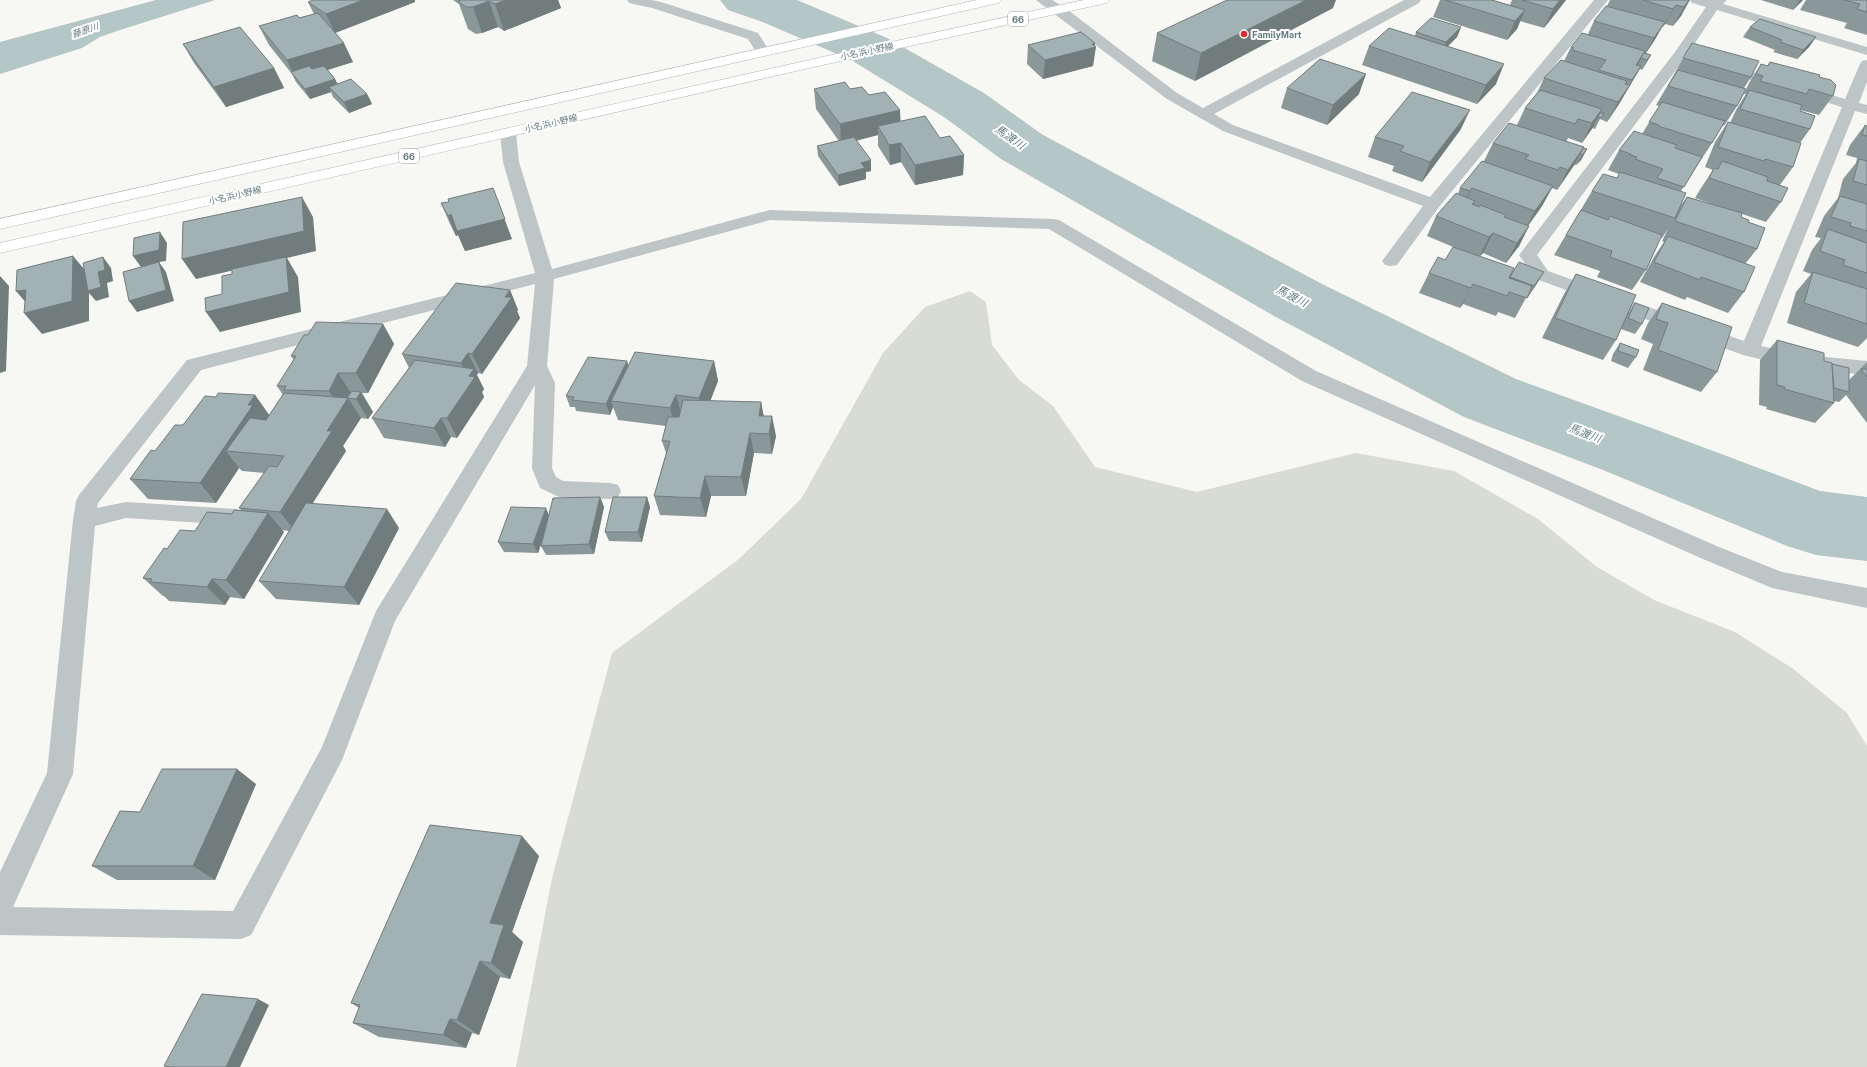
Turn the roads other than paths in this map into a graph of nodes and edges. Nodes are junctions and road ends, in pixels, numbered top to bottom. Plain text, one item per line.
1 (634, 0) edge
2 (994, 0) edge
3 (1043, 0) edge
4 (1102, 0) edge
5 (1414, 0) edge
6 (1601, 0) edge
7 (1697, 0) edge
8 (1716, 3) edge
9 (1059, 10) junction
10 (1867, 51) edge
11 (763, 52) junction
12 (1710, 64) edge
13 (1867, 64) edge
14 (1859, 108) edge
15 (1204, 114) junction
16 (508, 133) junction
17 (1433, 204) junction
18 (0, 224) edge
19 (0, 248) edge
20 (1391, 261) dead end
21 (545, 276) junction
22 (1750, 350) junction
23 (537, 366) junction
24 (1867, 368) edge
25 (610, 490) dead end
26 (247, 517) edge
27 (84, 520) junction
28 (1867, 598) edge
29 (0, 904) edge
30 (0, 921) edge

1 - 11 street
2 - 11 main road, 66
3 - 9 street
4 - 9 main road, 小名浜小野線 / 66
5 - 15 street
6 - 17 street
7 - 8 street
8 - 10 street
8 - 22 street
9 - 15 street
9 - 16 main road, 小名浜小野線 / 66
11 - 18 main road, 66
12 - 14 street
13 - 14 street
14 - 22 street
15 - 17 street
16 - 19 main road, 小名浜小野線 / 66
16 - 21 street
17 - 20 street
21 - 23 street
21 - 27 street
21 - 28 street
22 - 24 street
23 - 25 street
23 - 30 street
26 - 27 street
27 - 29 street

